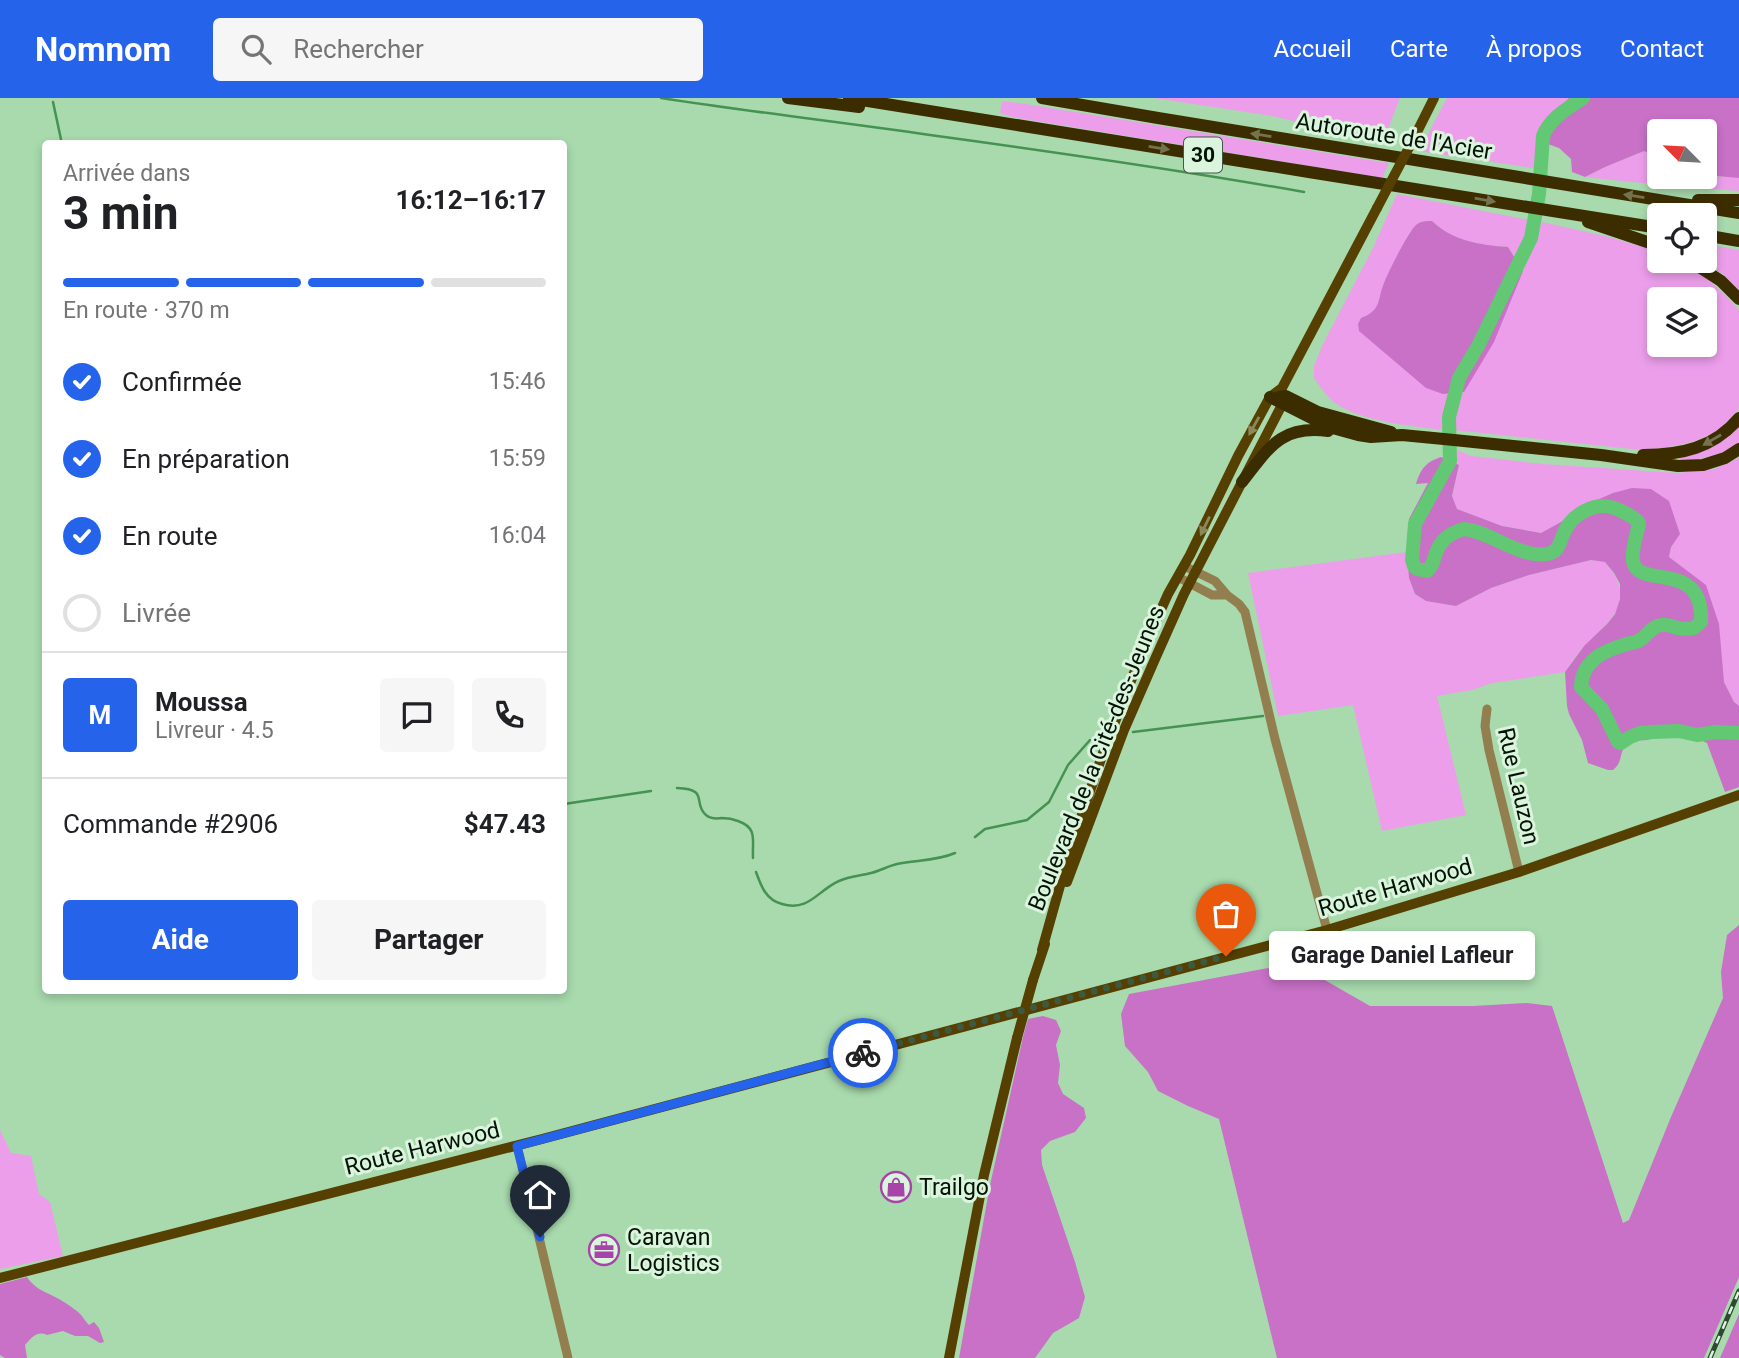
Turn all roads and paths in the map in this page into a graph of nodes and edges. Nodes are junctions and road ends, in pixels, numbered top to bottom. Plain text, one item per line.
1 (788, 98) edge
2 (849, 98) edge
3 (1042, 98) edge
4 (1434, 98) edge
5 (1046, 131) junction
6 (1739, 200) edge
7 (1663, 201) junction
8 (1547, 210) junction
9 (1739, 213) edge
10 (1647, 226) edge
11 (1717, 237) edge
12 (1739, 241) edge
13 (1647, 242) edge
14 (1709, 273) edge
15 (1739, 299) edge
16 (1284, 396) junction
17 (1270, 397) joint
18 (1739, 418) edge
19 (1346, 432) junction
20 (1402, 435) junction
21 (1739, 449) edge
22 (1601, 455) junction
23 (1242, 482) junction
24 (1184, 566) junction
25 (1195, 572) junction
26 (1178, 577) junction
27 (1190, 583) junction
28 (1227, 595) junction
29 (1487, 709) dead end
30 (1739, 795) edge
31 (1519, 872) junction
32 (1327, 930) junction
33 (1042, 950) junction
34 (517, 1146) junction
35 (0, 1278) edge
36 (568, 1358) edge
37 (949, 1358) edge

1 - 5 highway
2 - 5 highway
7 -> 3 highway, Autoroute de l'Acier / 30
4 - 16 main road, Boulevard de la Cité-des-Jeunes, bridge
5 -> 8 highway, Autoroute de l'Acier / 30
6 - 7 highway
7 - 9 highway, Autoroute de l'Acier / 30
8 - 10 highway, Autoroute de l'Acier / 30
8 - 13 highway
11 - 12 highway
14 - 15 highway
16 - 17 highway
16 - 19 highway
16 - 20 highway
16 - 23 main road, Boulevard de la Cité-des-Jeunes
17 -> 24 main road, Boulevard de la Cité-des-Jeunes
18 -> 22 highway
19 - 20 highway
19 - 23 highway
20 - 22 highway
21 - 22 highway
23 - 25 main road, Boulevard de la Cité-des-Jeunes
24 - 25 street
24 - 26 main road, Boulevard de la Cité-des-Jeunes
25 - 27 main road, Boulevard de la Cité-des-Jeunes
25 - 28 street
26 - 27 street
26 - 33 main road, Boulevard de la Cité-des-Jeunes
27 - 28 street
27 - 33 main road, Boulevard de la Cité-des-Jeunes
28 - 32 street
29 - 31 street, Rue Lauzon
30 - 31 main road, Route Harwood
31 - 32 main road, Route Harwood
32 - 34 main road, Route Harwood
33 - 37 main road, Boulevard de la Cité-des-Jeunes, bridge
34 - 35 main road, Route Harwood
34 - 36 street

